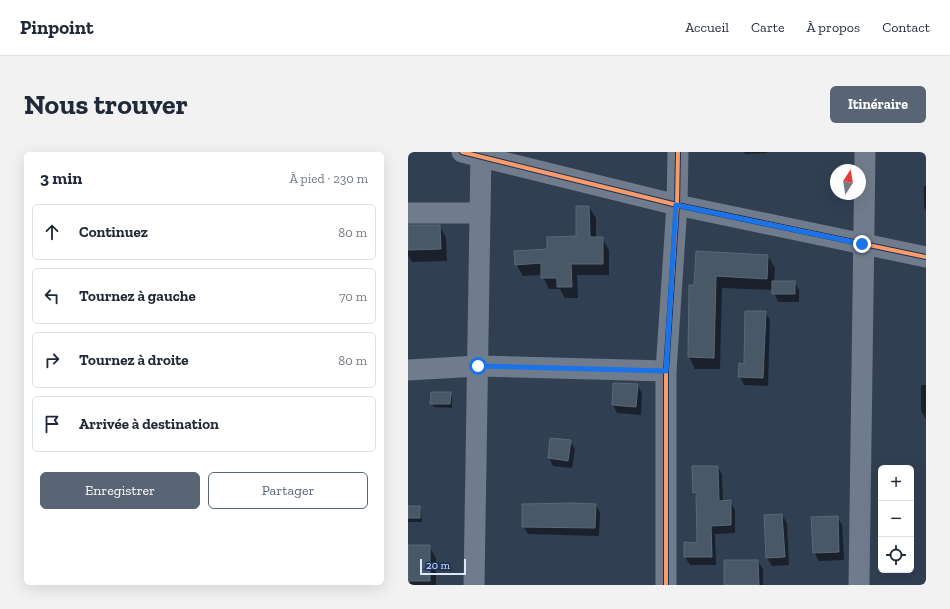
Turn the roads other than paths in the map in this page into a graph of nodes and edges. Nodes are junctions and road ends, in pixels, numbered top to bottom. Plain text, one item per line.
1 (678, 152) edge
2 (865, 152) edge
3 (475, 154) edge
4 (676, 205) junction
5 (480, 213) junction
6 (408, 214) edge
7 (862, 244) junction
8 (926, 257) edge
9 (478, 366) junction
10 (408, 370) edge
11 (666, 371) junction
12 (474, 585) edge
13 (666, 585) edge
14 (859, 585) edge

1 - 4 street
2 - 7 street
3 - 4 street
3 - 5 street
4 - 7 street
4 - 11 street
5 - 6 street
5 - 9 street
7 - 8 street
7 - 14 street
9 - 10 street
9 - 11 street
9 - 12 street
11 - 13 street

